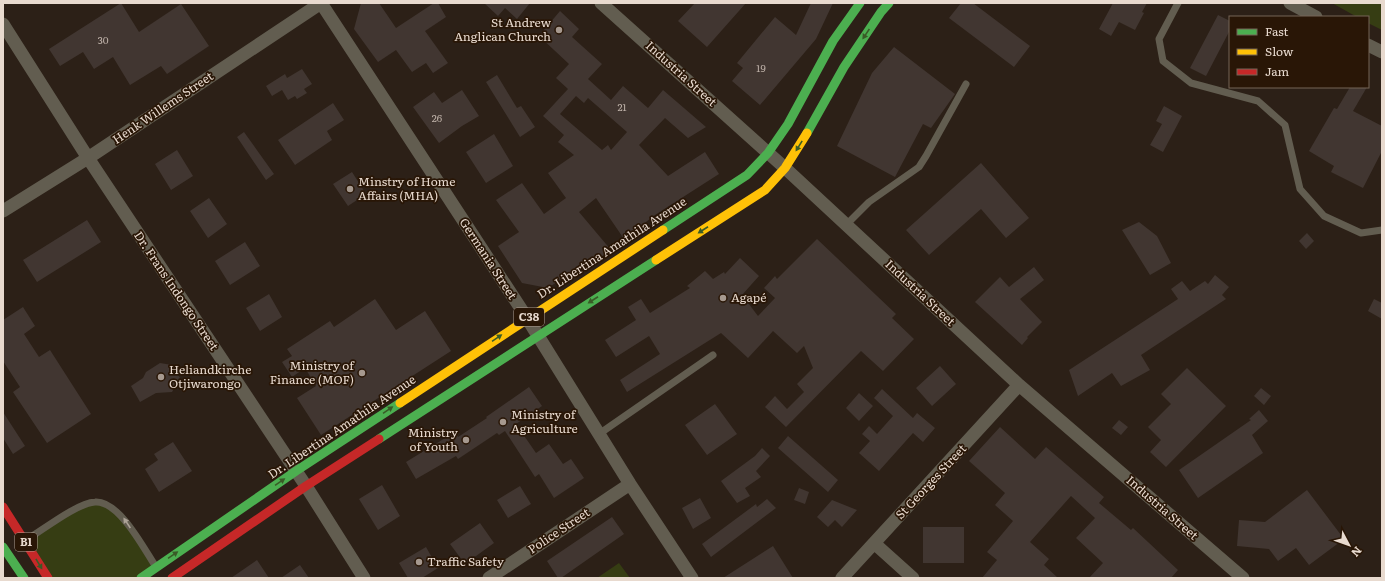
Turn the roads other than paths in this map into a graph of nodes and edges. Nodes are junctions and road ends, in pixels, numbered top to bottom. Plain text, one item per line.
1 (321, 3) edge
2 (601, 3) edge
3 (860, 3) edge
4 (889, 3) edge
5 (1178, 3) edge
6 (1290, 3) edge
7 (1314, 16) edge
8 (3, 24) edge
9 (1369, 45) edge
10 (1382, 52) edge
11 (966, 84) dead end
12 (768, 153) junction
13 (88, 158) junction
14 (785, 168) junction
15 (3, 211) edge
16 (846, 225) junction
17 (1382, 230) edge
18 (527, 318) junction
19 (537, 336) junction
20 (713, 355) dead end
21 (1019, 385) junction
22 (599, 434) junction
23 (296, 472) junction
24 (630, 484) junction
25 (306, 486) junction
26 (3, 508) edge
27 (874, 543) junction
28 (12, 548) edge
29 (156, 567) junction
30 (24, 578) edge
31 (48, 578) edge
32 (141, 578) edge
33 (172, 578) edge
34 (364, 578) edge
35 (489, 578) edge
36 (692, 578) edge
37 (842, 578) edge
38 (913, 578) edge
39 (1243, 578) edge

1 - 13 street, Henk Willems Street
1 - 18 street, Germania Street
2 - 12 street, Industria Street
3 - 12 main road, Dr. Libertina Amathila Avenue / C38
4 -> 14 main road, C38
5 - 17 lane
6 - 7 street
8 - 13 street, Dr. Frans Indongo Street
9 - 10 street
11 - 16 lane
12 - 14 street, Industria Street
12 - 18 main road, Dr. Libertina Amathila Avenue / C38
13 - 15 street, Henk Willems Street
13 - 23 street, Dr. Frans Indongo Street
14 - 16 street, Industria Street
14 -> 19 main road, C38
16 - 21 street, Industria Street
18 - 19 street, Germania Street
23 -> 18 main road, Dr. Libertina Amathila Avenue / C38
19 - 22 street, Germania Street
19 - 25 main road, C38
20 - 22 lane
21 - 27 street, St Georges Street
21 - 39 street, Industria Street
22 - 24 street, Germania Street
23 - 25 street, Dr. Frans Indongo Street
29 -> 23 main road, Dr. Libertina Amathila Avenue / C38
24 - 35 street, Police Street
24 - 36 street, Germania Street
25 - 33 main road, C38
25 - 34 street, Dr. Frans Indongo Street
26 - 28 main road, B1
27 - 37 street, St Georges Street
27 - 38 street
29 -> 28 lane
28 - 30 main road, B1
28 -> 31 main road, B1
29 - 32 main road, Dr. Libertina Amathila Avenue / C38

